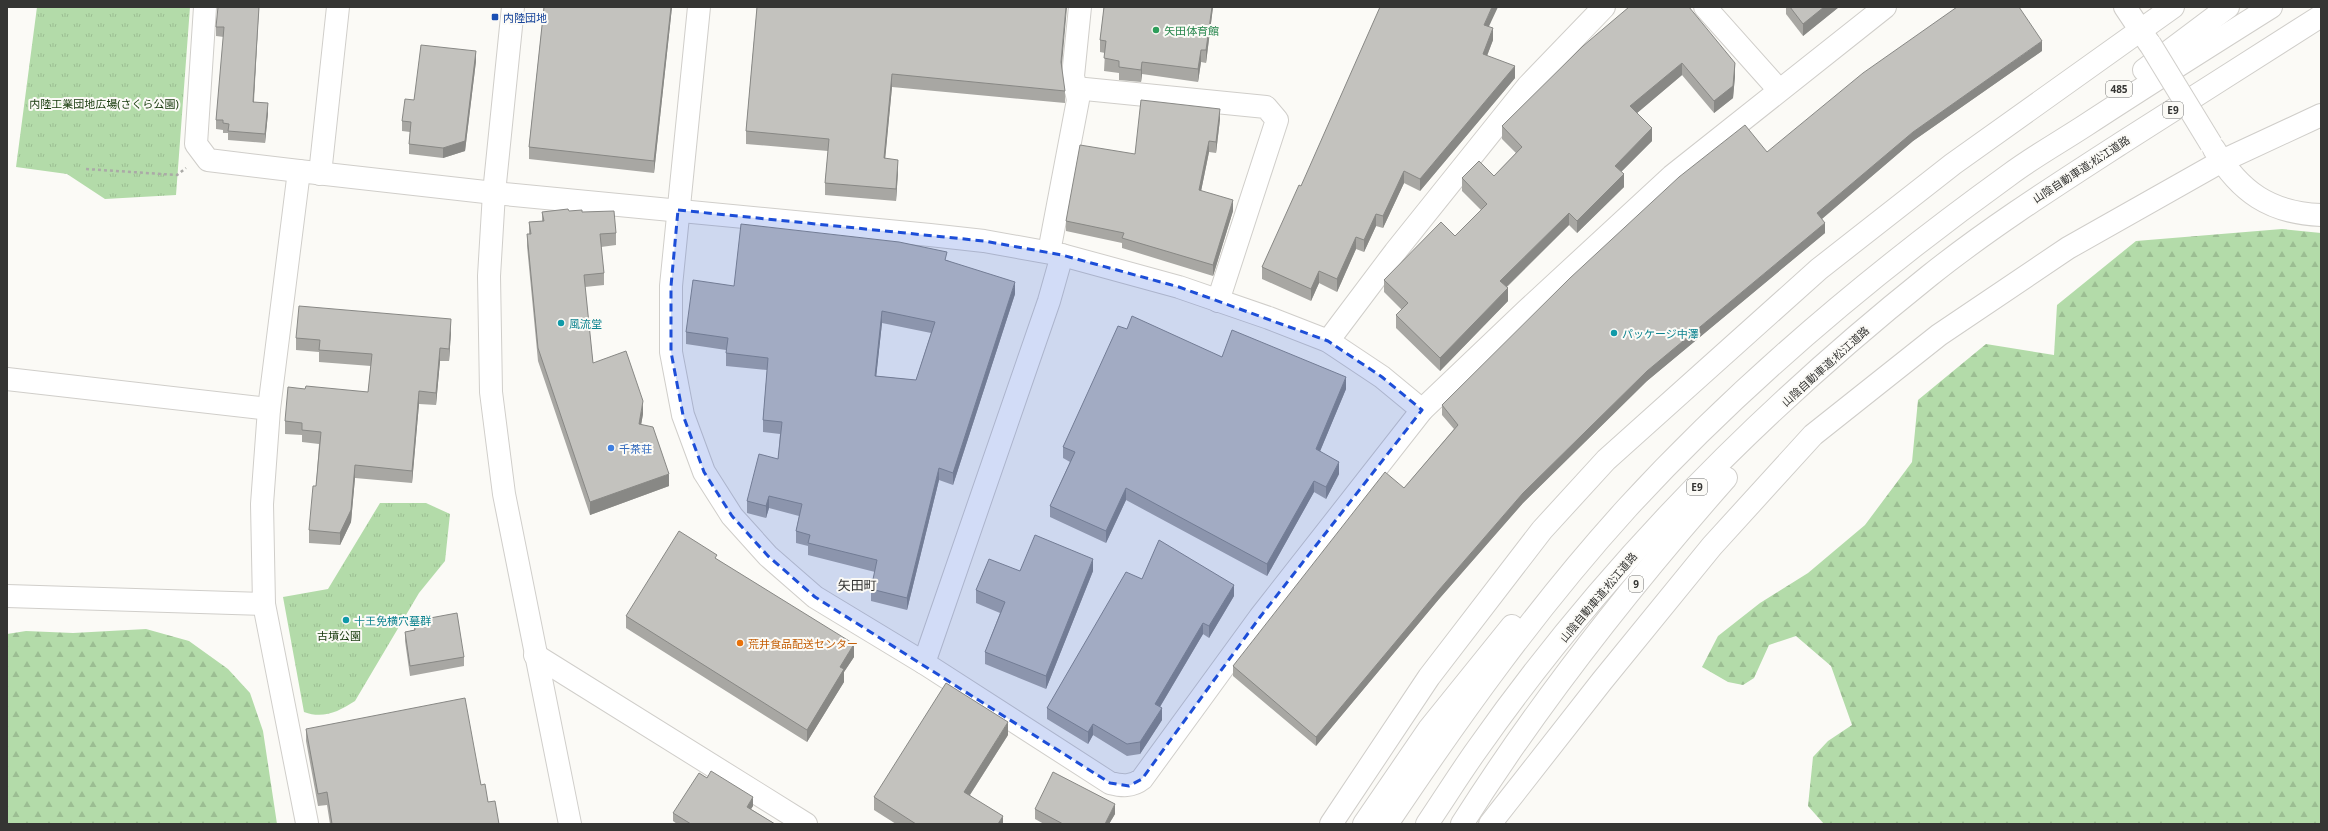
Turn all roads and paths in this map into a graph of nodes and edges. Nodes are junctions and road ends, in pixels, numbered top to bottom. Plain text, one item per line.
1 (205, 7) edge
2 (338, 7) edge
3 (513, 7) edge
4 (699, 7) edge
5 (1080, 7) edge
6 (1604, 7) edge
7 (1705, 7) edge
8 (1885, 7) edge
9 (2126, 7) edge
10 (2173, 7) edge
11 (2228, 7) edge
12 (2271, 7) edge
13 (2321, 16) edge
14 (2146, 38) junction
15 (1076, 88) junction
16 (1779, 90) junction
17 (2321, 115) edge
18 (2216, 152) junction
19 (86, 169) dead end
20 (309, 172) junction
21 (2011, 174) junction
22 (177, 175) dead end
23 (494, 193) junction
24 (678, 210) junction
25 (2321, 215) edge
26 (1055, 254) junction
27 (1218, 301) junction
28 (1328, 341) junction
29 (1830, 360) junction
30 (7, 379) edge
31 (269, 408) junction
32 (1422, 410) junction
33 (1627, 508) junction
34 (7, 596) edge
35 (264, 604) junction
36 (535, 656) junction
37 (924, 663) junction
38 (795, 821) edge
39 (307, 823) dead end
40 (570, 824) edge
41 (1331, 824) edge
42 (1364, 824) edge
43 (1387, 824) edge
44 (1427, 824) edge
45 (1462, 824) edge
46 (1490, 824) edge

1 - 20 main road
2 - 20 main road
3 - 23 main road
4 - 24 main road
5 - 15 main road
6 - 28 main road
7 - 16 main road
8 - 16 main road
9 - 14 main road
10 - 14 main road
11 - 21 main road, 485
12 - 21 main road
13 - 29 main road, 山陰自動車道;松江道路 / E9
14 - 18 main road, bridge
14 - 41 main road
15 - 26 main road
15 - 27 main road
16 - 32 main road
17 - 18 main road
18 - 25 main road
18 - 46 main road
19 - 22 path
20 - 23 main road
20 - 31 main road
21 - 33 main road
23 - 24 main road
23 - 36 main road
24 - 26 main road
24 - 37 main road
26 - 27 main road
26 - 37 main road
27 - 28 main road
28 - 32 main road
29 - 44 main road, 山陰自動車道;松江道路 / E9
29 - 45 main road, 9
30 - 31 main road
31 - 35 main road
32 - 37 main road
33 - 42 main road
33 - 43 main road
34 - 35 main road
35 - 39 main road
36 - 38 main road
36 - 40 main road

